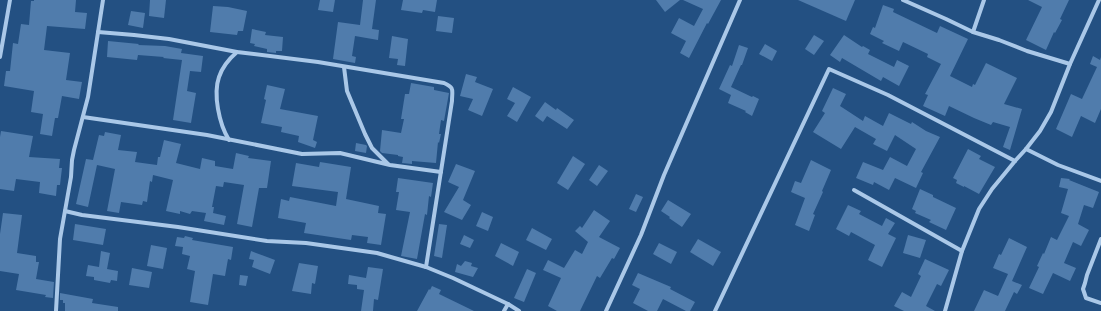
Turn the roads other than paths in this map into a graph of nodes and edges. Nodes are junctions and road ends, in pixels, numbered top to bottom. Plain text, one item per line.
1 (10, 0) edge
2 (103, 0) edge
3 (740, 0) edge
4 (903, 0) edge
5 (984, 0) edge
6 (1099, 0) edge
7 (98, 32) junction
8 (974, 32) junction
9 (237, 52) junction
10 (0, 57) edge
11 (1070, 64) junction
12 (344, 67) junction
13 (83, 118) junction
14 (229, 140) junction
15 (1026, 149) junction
16 (1015, 161) junction
17 (390, 166) junction
18 (441, 172) junction
19 (1101, 181) edge
20 (854, 190) dead end
21 (66, 211) junction
22 (1101, 239) edge
23 (962, 251) junction
24 (426, 267) junction
25 (1101, 303) edge
26 (508, 304) junction
27 (56, 311) edge
28 (504, 311) edge
29 (519, 311) edge
30 (606, 311) edge
31 (715, 311) edge
32 (945, 311) edge

1 - 10 street
2 - 7 street
3 - 30 street
4 - 8 street
5 - 8 street
6 - 11 street
7 - 9 street
7 - 13 street
8 - 11 street
9 - 12 street
9 - 14 street
11 - 15 street
12 - 17 street
12 - 18 street
13 - 14 street
13 - 21 street
14 - 17 street
15 - 16 street
15 - 19 street
16 - 23 street
16 - 31 street
17 - 18 street
18 - 24 street
20 - 23 street
21 - 24 street
21 - 27 street
22 - 25 street
23 - 32 street
24 - 26 street
26 - 28 street
26 - 29 street

